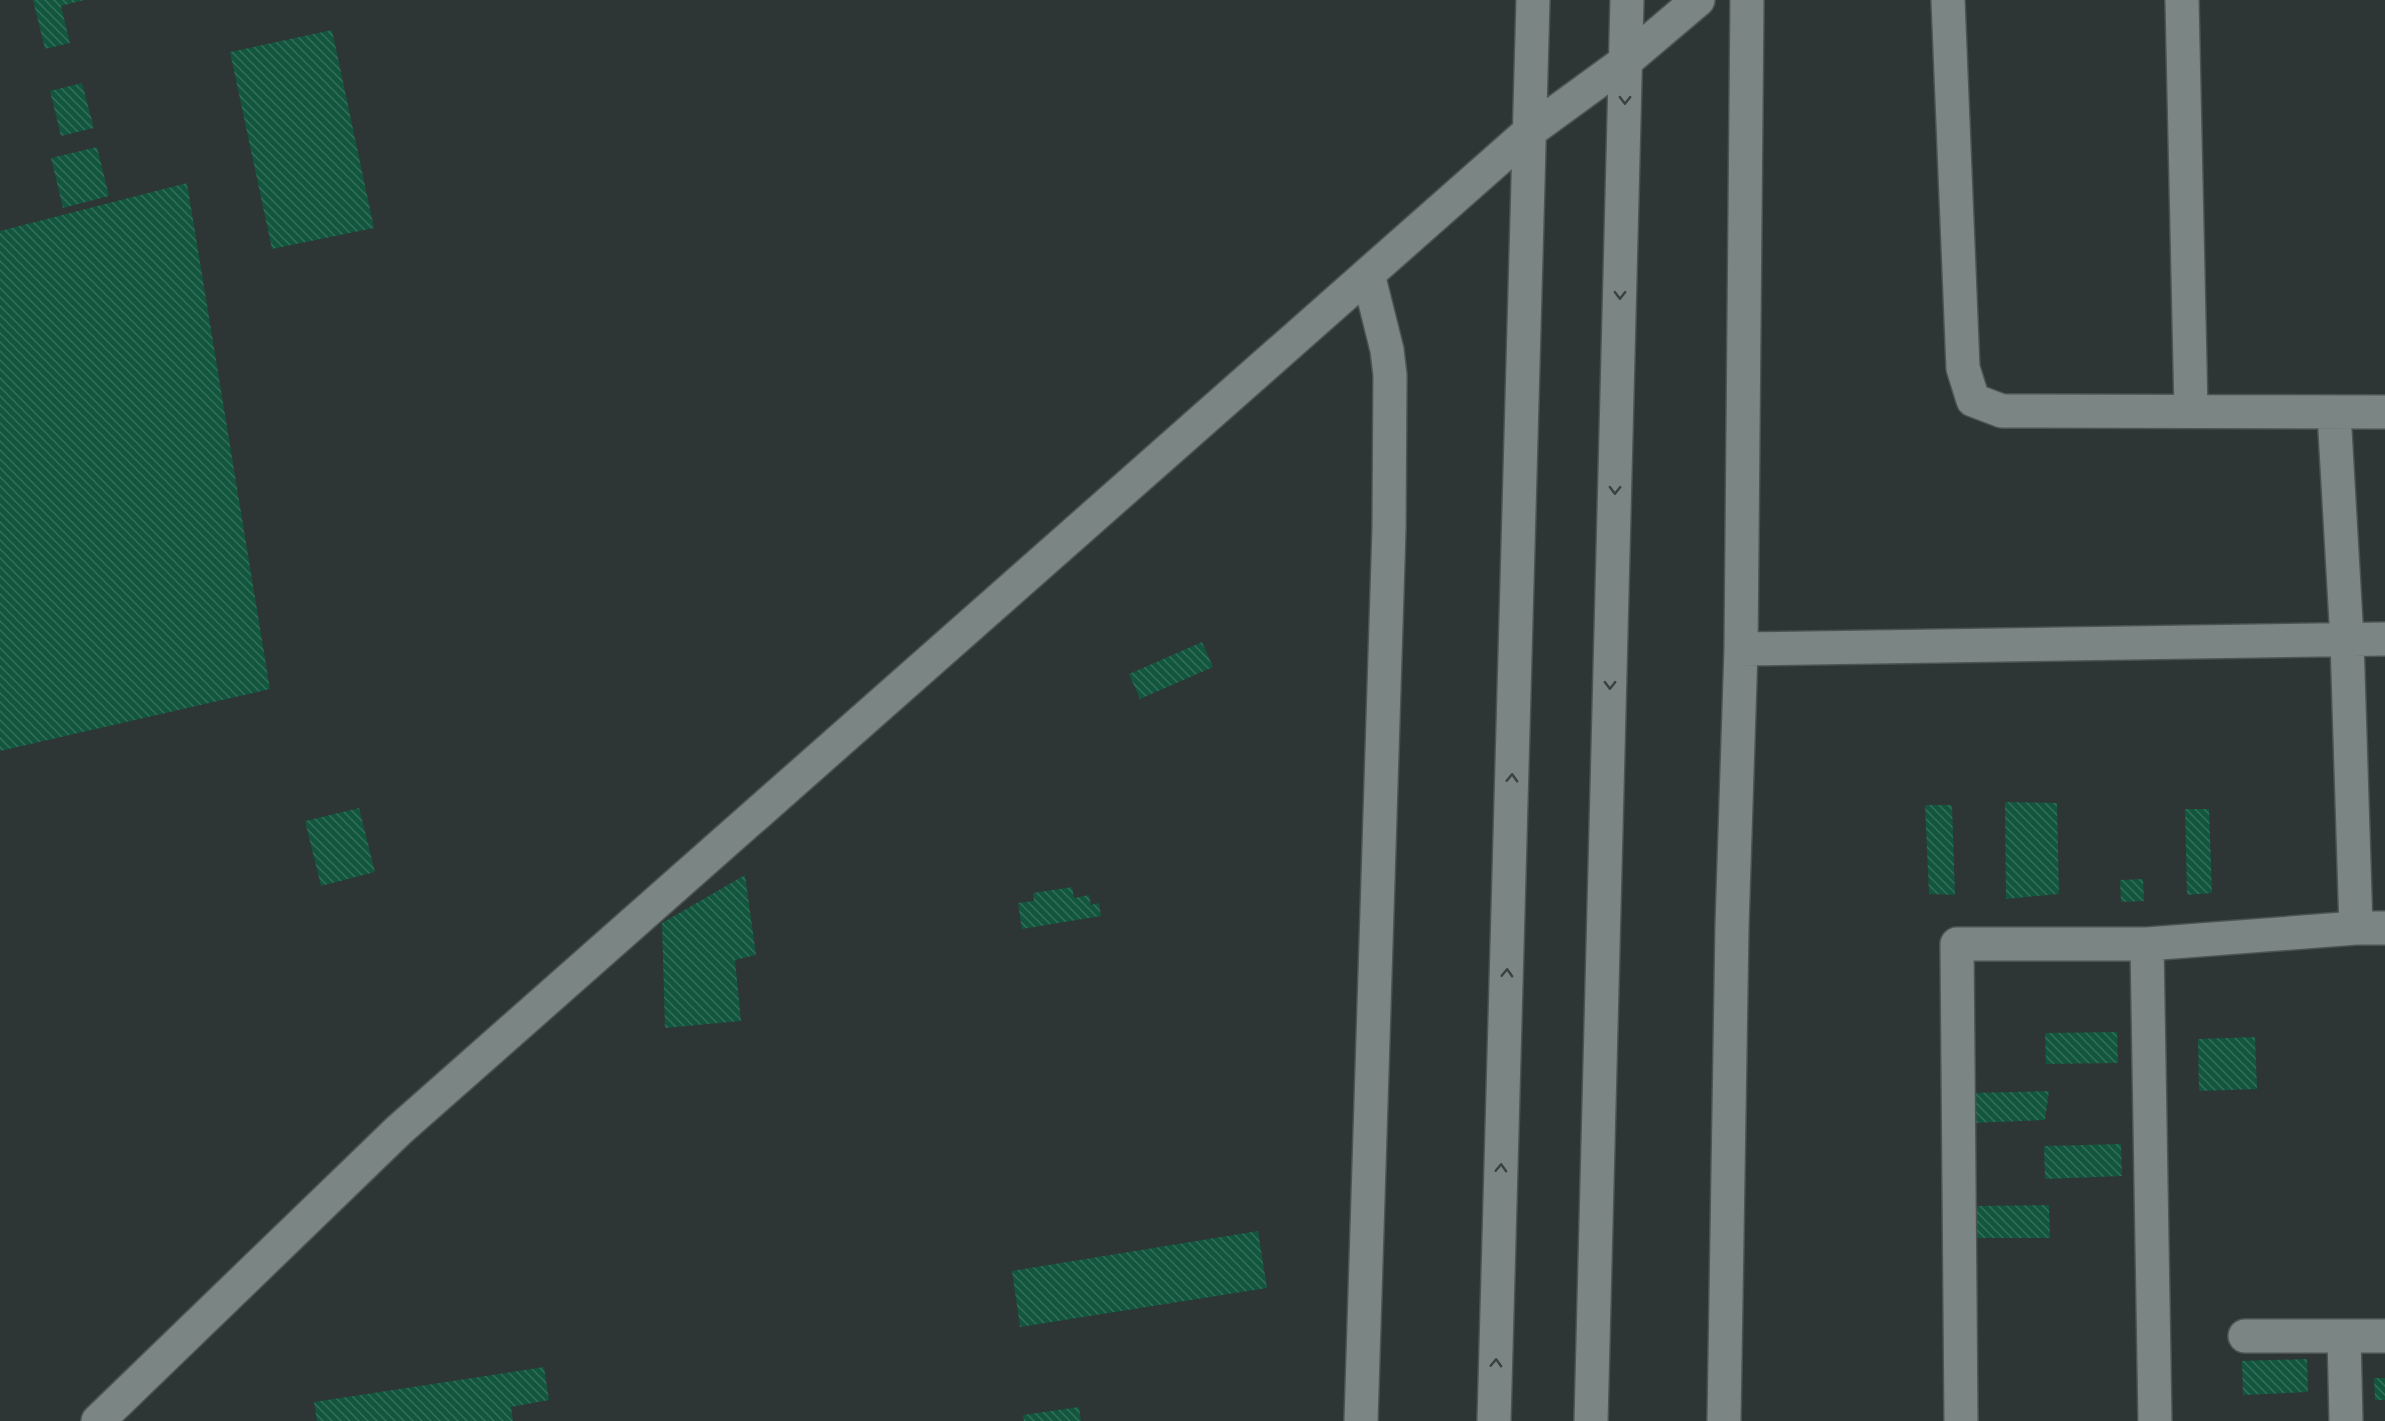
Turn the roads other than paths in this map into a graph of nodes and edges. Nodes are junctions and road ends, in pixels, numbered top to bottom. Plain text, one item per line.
1 (1533, 0) edge
2 (1626, 0) edge
3 (1698, 0) edge
4 (1747, 0) edge
5 (1948, 0) edge
6 (2182, 0) edge
7 (1626, 61) junction
8 (1530, 131) junction
9 (1368, 274) junction
10 (2191, 411) junction
11 (2385, 412) edge
12 (2334, 413) junction
13 (2385, 639) edge
14 (2347, 640) junction
15 (1741, 649) junction
16 (2371, 928) edge
17 (2147, 944) junction
18 (2245, 1336) dead end
19 (2344, 1336) junction
20 (2385, 1336) edge
21 (98, 1421) edge
22 (1361, 1421) edge
23 (1494, 1421) edge
24 (1591, 1421) edge
25 (1724, 1421) edge
26 (1961, 1421) edge
27 (2155, 1421) edge
28 (2346, 1421) edge

1 - 8 street
2 - 7 street
3 - 7 street
4 - 15 street
5 - 10 street
6 - 10 street
7 - 8 street
7 -> 24 street
8 - 9 street
23 -> 8 street
9 - 21 street
9 - 22 street
10 - 12 street
11 - 12 street
12 - 14 street
13 - 14 street
14 - 15 street
14 - 16 street
15 - 25 street
16 - 17 street
17 - 26 street
17 - 27 street
18 - 19 street
19 - 20 street
19 - 28 street

